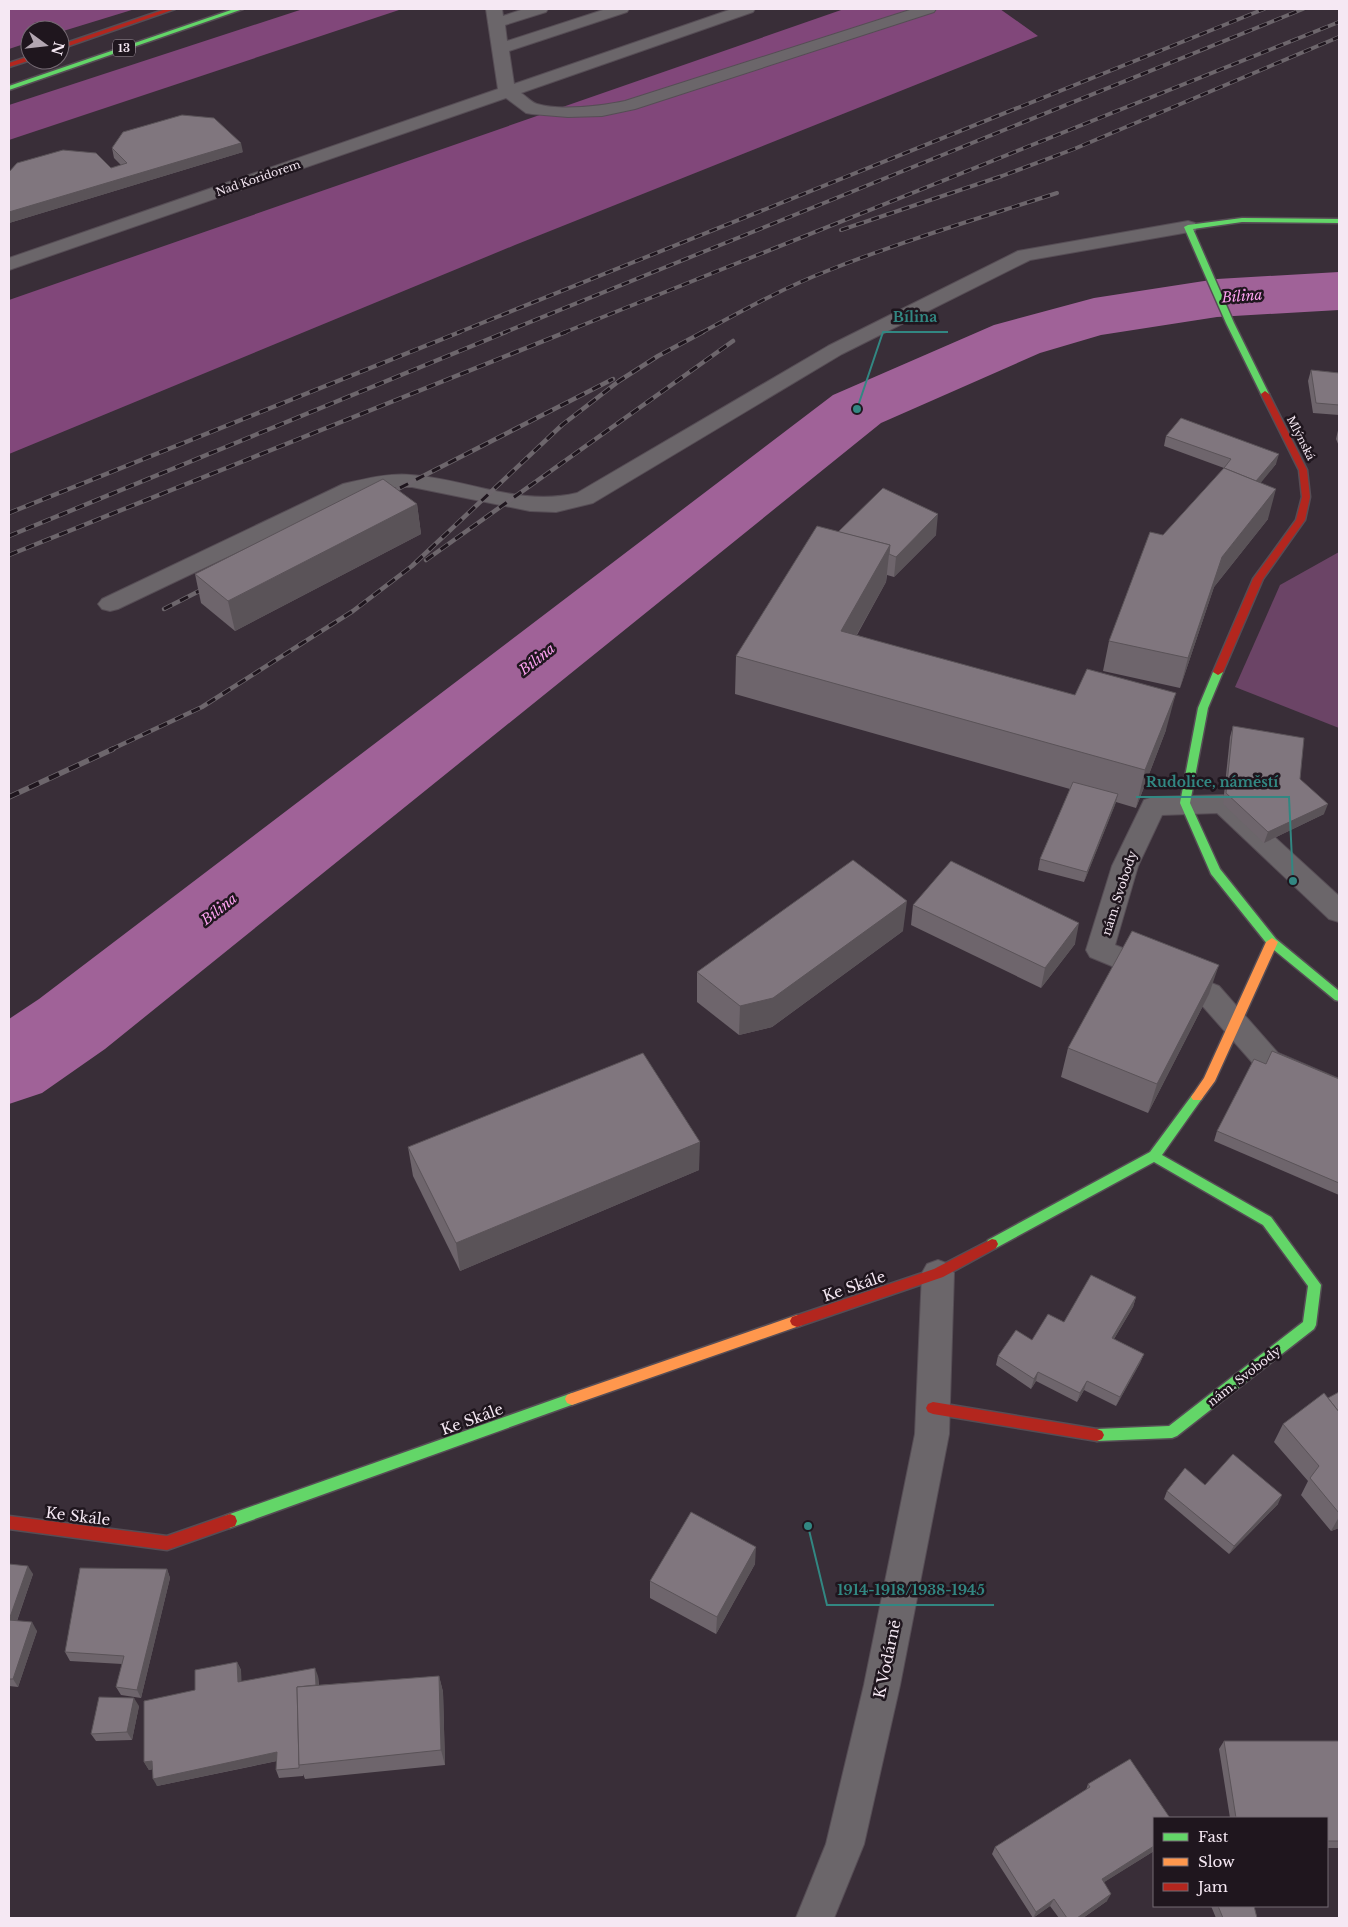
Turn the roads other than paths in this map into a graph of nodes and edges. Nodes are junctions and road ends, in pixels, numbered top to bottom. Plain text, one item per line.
1 (172, 9) edge
2 (240, 9) edge
3 (540, 9) edge
4 (621, 9) edge
5 (747, 9) edge
6 (928, 9) edge
7 (495, 16) edge
8 (70, 44) edge
9 (500, 48) junction
10 (9, 88) edge
11 (507, 90) junction
12 (1339, 221) edge
13 (1188, 227) junction
14 (9, 264) edge
15 (110, 604) dead end
16 (1185, 804) junction
17 (1339, 912) edge
18 (1272, 942) junction
19 (1339, 997) edge
20 (1235, 1024) junction
21 (1339, 1091) edge
22 (1154, 1156) junction
23 (938, 1273) junction
24 (933, 1408) junction
25 (9, 1523) edge
26 (815, 1918) edge

1 - 8 main road, 13
2 - 10 main road, 13
3 - 7 street
4 - 9 street
5 - 11 street, Nad Koridorem
6 - 11 street
7 - 9 street
9 - 11 street
11 - 14 street, Nad Koridorem
12 - 13 main road
13 - 15 street
13 - 16 main road, Mlýnská
16 - 17 street, nám. Svobody
16 - 18 main road
16 - 20 street, nám. Svobody
18 - 19 main road
18 - 20 main road
20 - 21 street, nám. Svobody
20 - 22 main road
22 - 23 main road
22 - 24 main road, nám. Svobody
23 - 24 street, K Vodárně
23 - 25 main road, Ke Skále
24 - 26 street, K Vodárně

